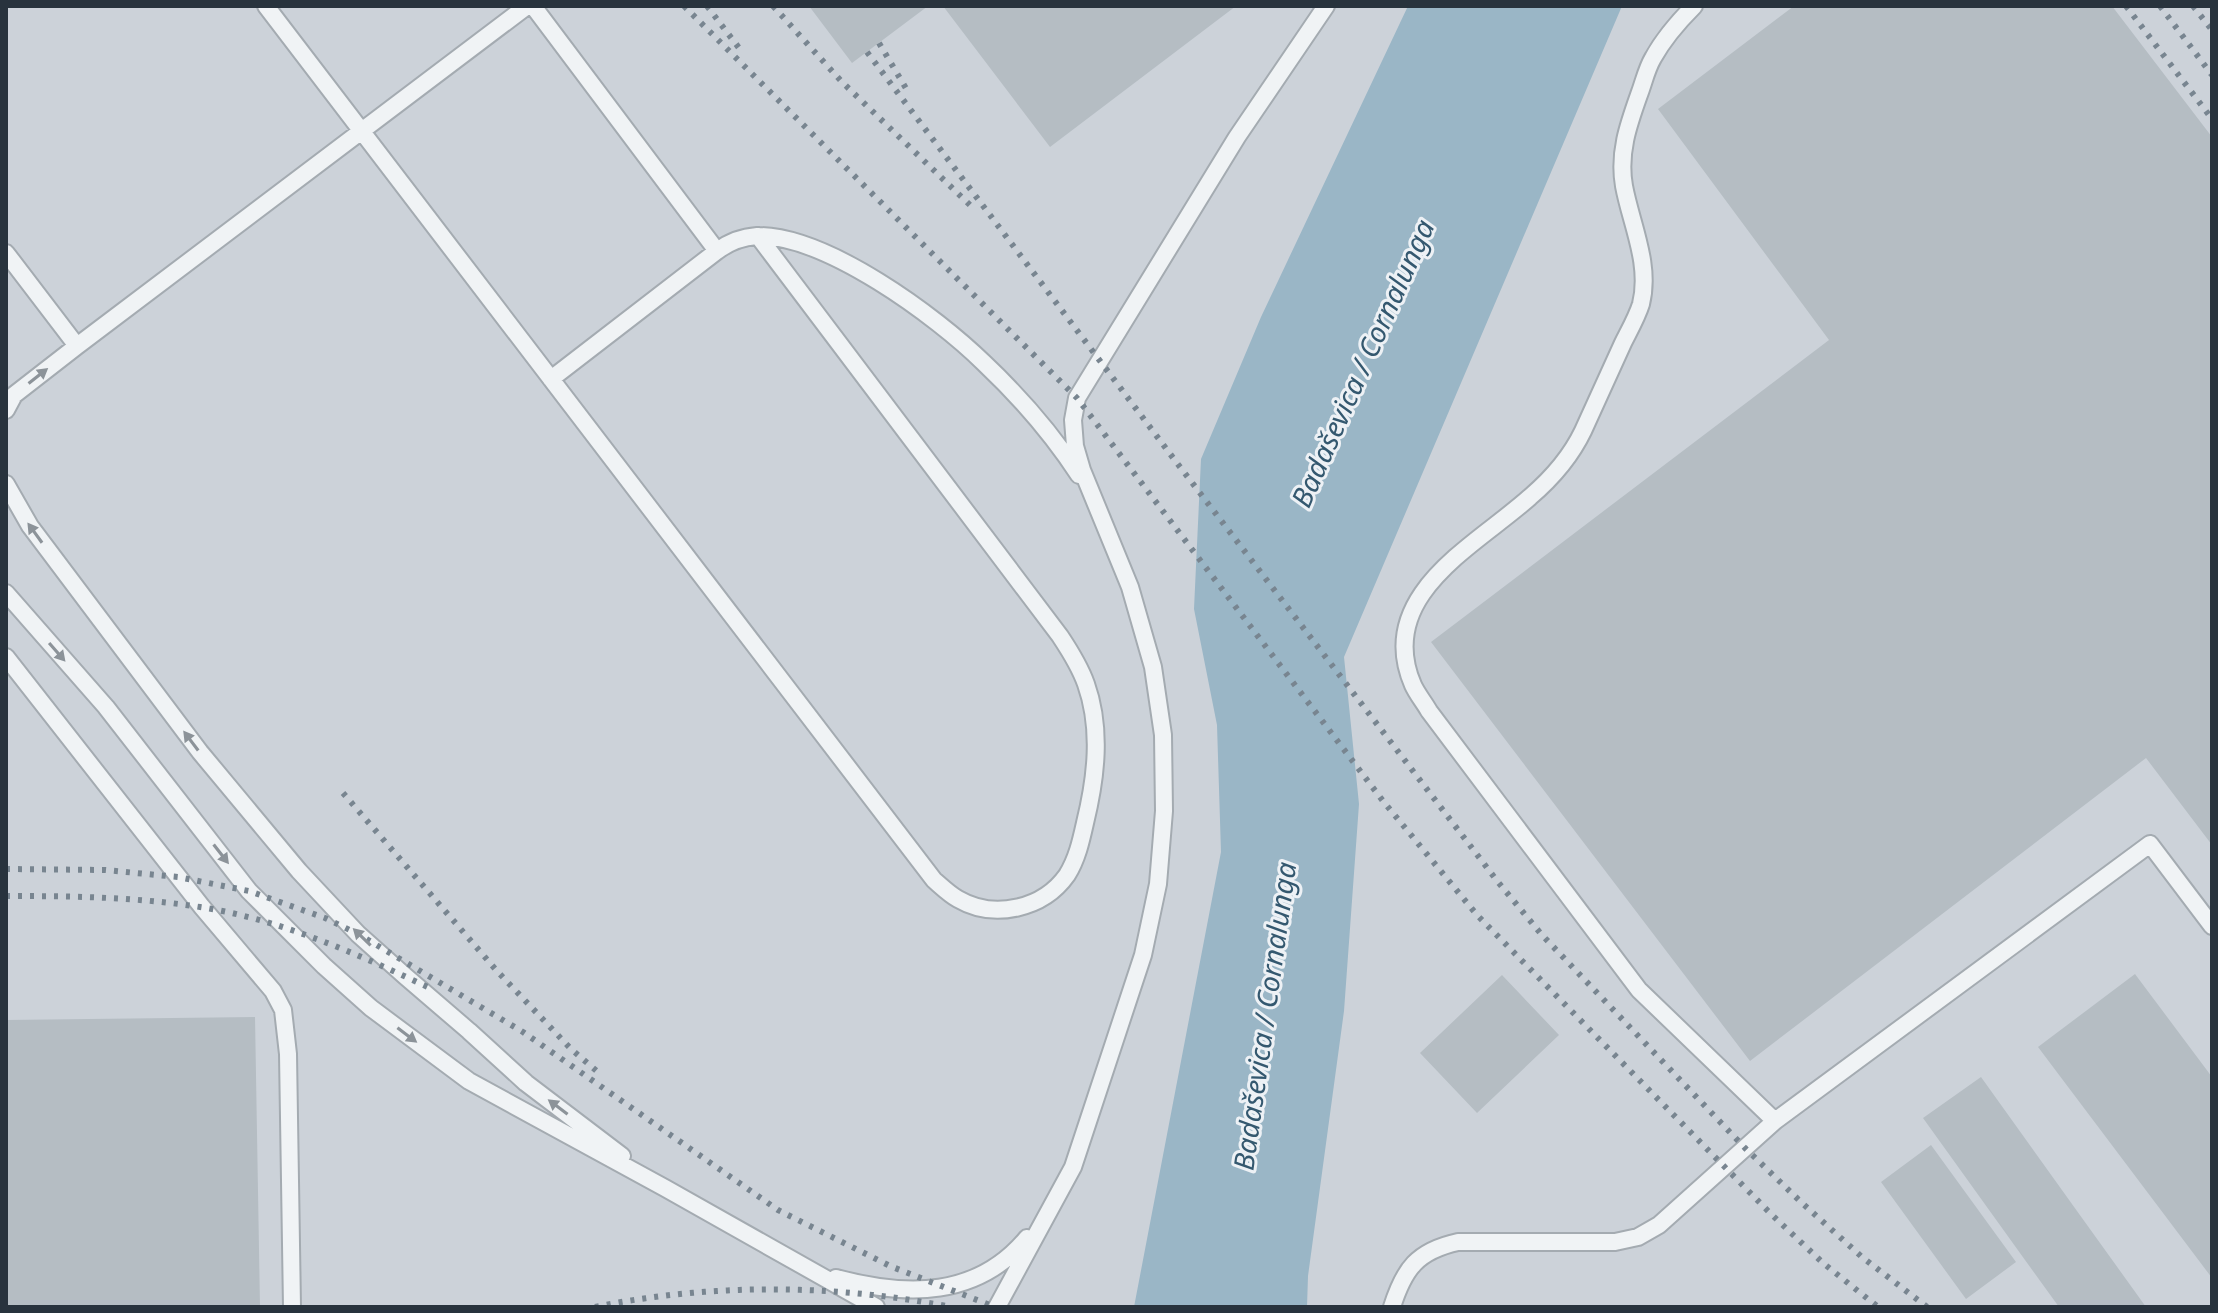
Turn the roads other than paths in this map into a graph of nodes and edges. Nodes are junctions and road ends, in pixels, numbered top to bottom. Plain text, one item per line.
1 (266, 6) edge
2 (527, 6) edge
3 (533, 6) edge
4 (1326, 6) edge
5 (1694, 6) edge
6 (360, 130) junction
7 (758, 236) junction
8 (717, 251) junction
9 (6, 253) edge
10 (77, 346) junction
11 (551, 379) junction
12 (6, 410) edge
13 (6, 484) edge
14 (1091, 493) junction
15 (6, 593) edge
16 (6, 657) edge
17 (2212, 926) edge
18 (1775, 1121) junction
19 (665, 1188) junction
20 (1049, 1212) junction
21 (813, 1271) junction
22 (292, 1307) edge
23 (876, 1307) edge
24 (997, 1307) edge
25 (1392, 1307) edge

1 - 6 lane
2 - 6 lane
3 - 8 lane
4 - 14 lane
5 - 18 lane
6 - 10 lane
6 - 11 lane
7 - 8 lane
7 - 11 lane
7 - 14 lane
8 - 11 lane
9 - 10 lane
12 -> 10 lane
19 -> 13 lane
14 - 20 lane
15 -> 19 lane
16 - 22 lane
17 - 18 lane
18 - 25 lane
19 - 21 lane
20 - 21 lane
20 - 24 lane
21 - 23 lane

